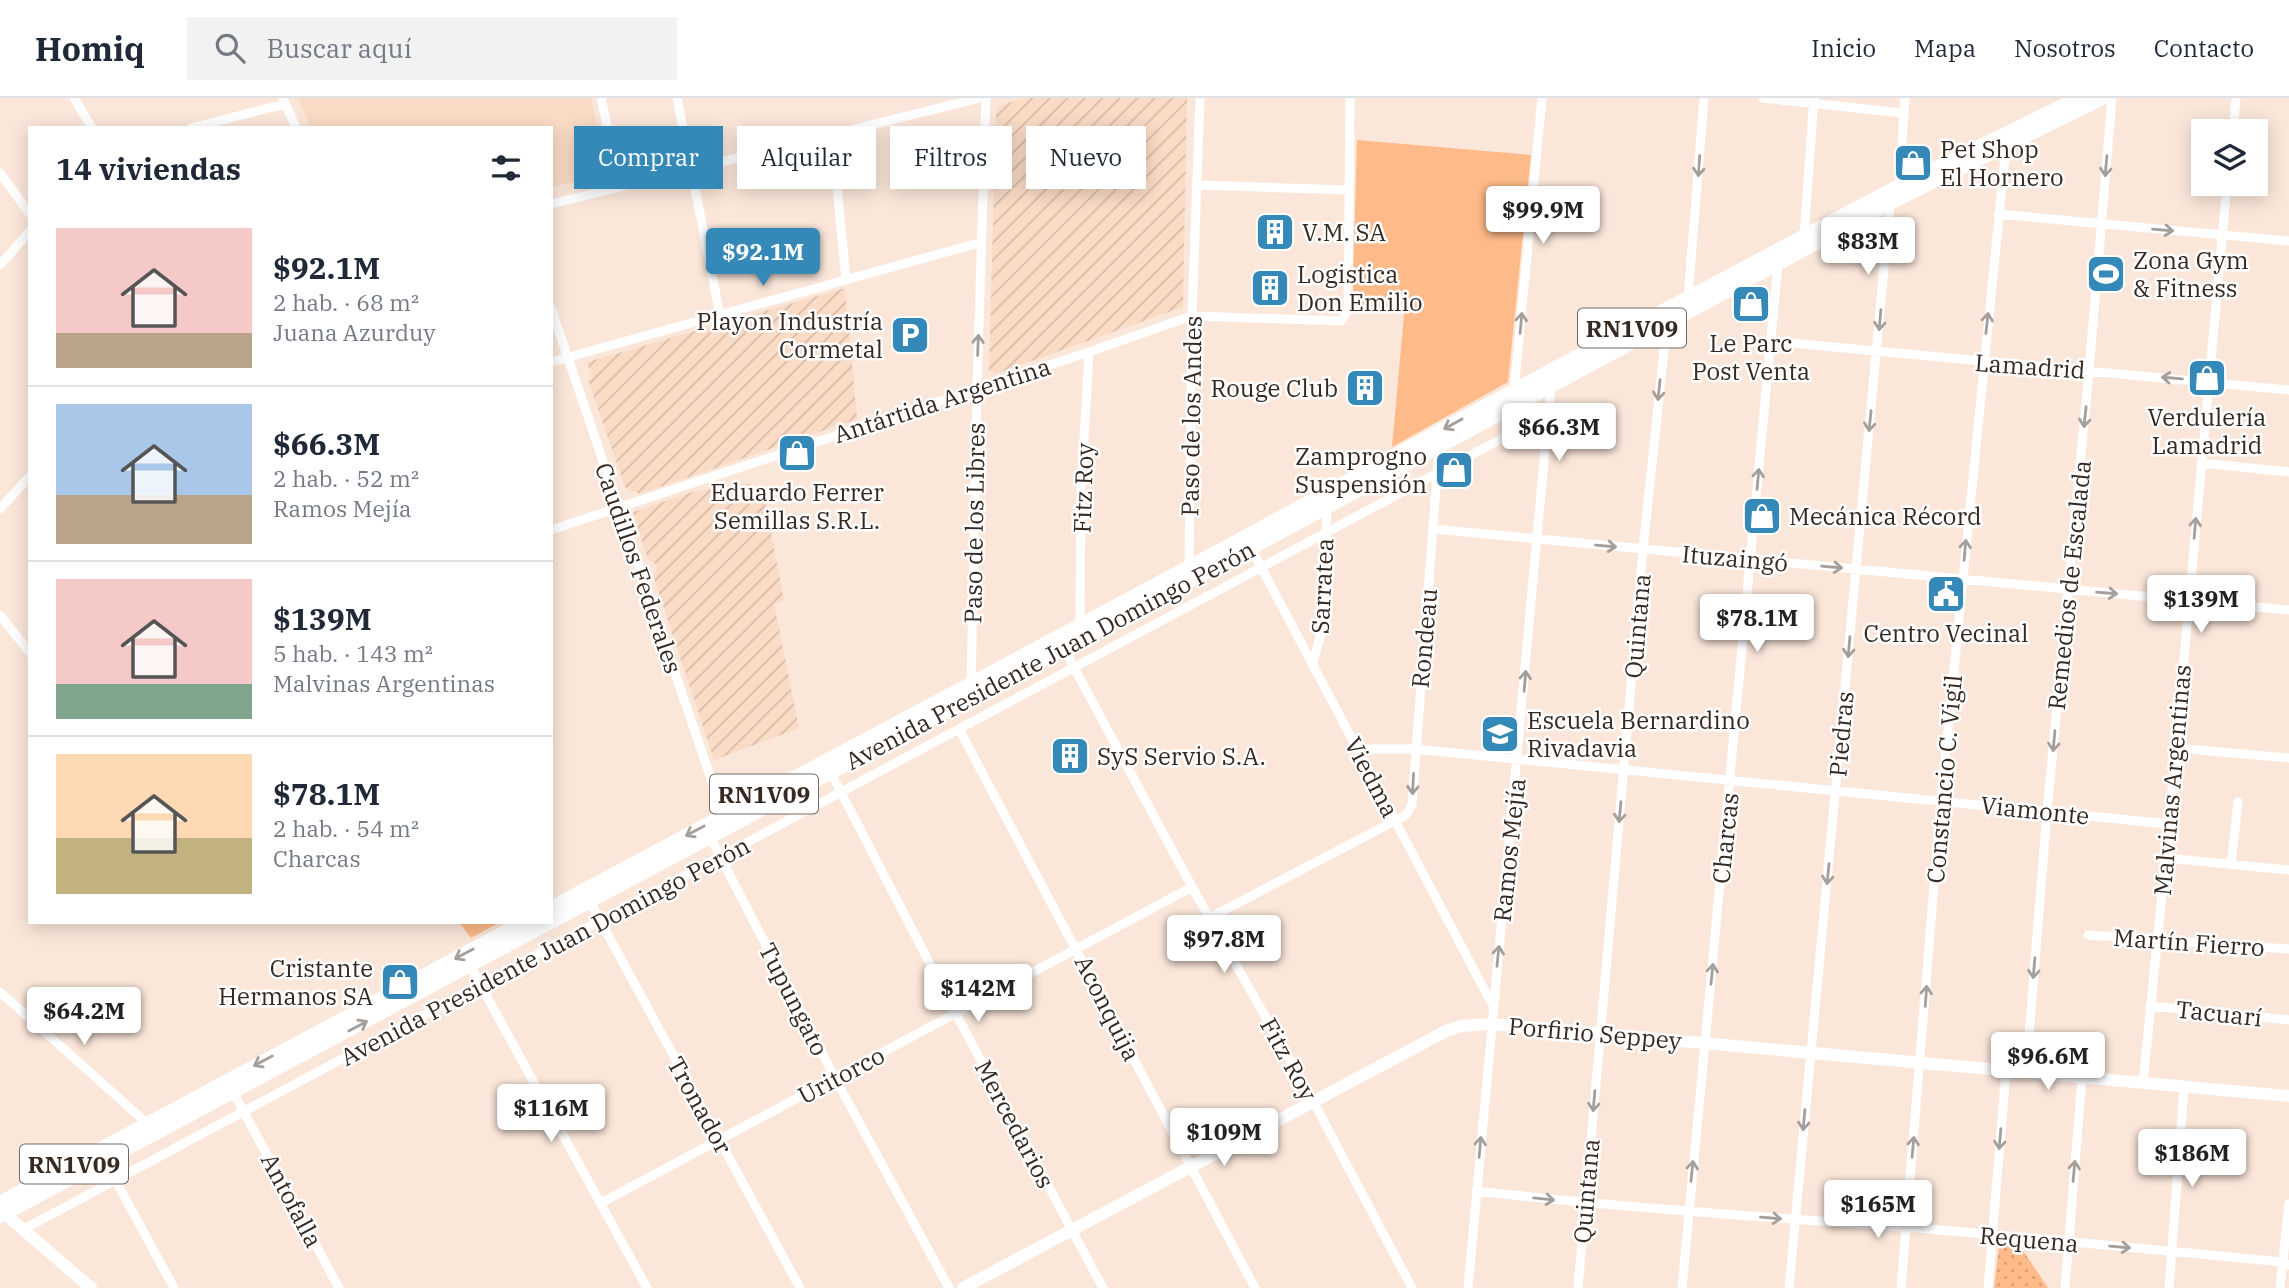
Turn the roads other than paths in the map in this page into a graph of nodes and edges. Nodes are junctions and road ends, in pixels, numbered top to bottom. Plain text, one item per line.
1 (75, 98) edge
2 (601, 98) edge
3 (677, 98) edge
4 (980, 98) edge
5 (986, 98) edge
6 (1199, 98) edge
7 (1350, 98) edge
8 (1542, 98) edge
9 (1704, 98) edge
10 (1763, 98) edge
11 (1905, 98) edge
12 (2102, 98) edge
13 (2112, 98) edge
14 (2236, 98) edge
15 (1814, 100) edge
16 (2073, 100) edge
17 (284, 101) edge
18 (1903, 113) junction
19 (2234, 119) edge
20 (91, 126) edge
21 (198, 126) edge
22 (295, 126) edge
23 (607, 126) edge
24 (683, 126) edge
25 (868, 126) edge
26 (2006, 146) junction
27 (0, 173) edge
28 (1197, 185) junction
29 (1899, 186) junction
30 (613, 189) edge
31 (695, 189) edge
32 (837, 189) edge
33 (1349, 190) junction
34 (2226, 196) edge
35 (1890, 203) junction
36 (553, 204) edge
37 (28, 211) edge
38 (1998, 214) junction
39 (2101, 225) junction
40 (28, 233) edge
41 (2222, 235) junction
42 (1804, 237) junction
43 (2289, 241) edge
44 (982, 242) junction
45 (1778, 263) junction
46 (0, 265) edge
47 (846, 279) junction
48 (1689, 298) junction
49 (553, 314) edge
50 (720, 315) junction
51 (1192, 316) junction
52 (1666, 323) junction
53 (1771, 341) junction
54 (1089, 352) junction
55 (1877, 353) junction
56 (568, 357) junction
57 (553, 361) edge
58 (1983, 363) junction
59 (2090, 371) junction
60 (1551, 377) junction
61 (2209, 382) junction
62 (976, 389) junction
63 (2289, 390) edge
64 (1514, 391) junction
65 (1548, 415) junction
66 (1439, 447) junction
67 (2201, 463) junction
68 (2289, 472) edge
69 (1437, 474) junction
70 (28, 478) edge
71 (619, 506) junction
72 (1327, 507) junction
73 (0, 509) edge
74 (553, 529) edge
75 (1433, 529) junction
76 (1325, 534) junction
77 (1538, 539) junction
78 (1251, 548) junction
79 (1643, 549) junction
80 (1750, 559) junction
81 (1189, 567) junction
82 (1261, 568) junction
83 (1855, 569) junction
84 (1962, 579) junction
85 (2068, 589) junction
86 (2189, 601) junction
87 (2289, 610) edge
88 (0, 615) edge
89 (1080, 624) junction
90 (1063, 648) junction
91 (28, 650) edge
92 (1312, 665) junction
93 (1074, 668) junction
94 (971, 690) junction
95 (959, 729) junction
96 (2176, 748) junction
97 (1357, 749) junction
98 (1415, 749) junction
99 (2289, 758) edge
100 (1518, 759) junction
101 (1624, 769) junction
102 (831, 773) junction
103 (1731, 779) junction
104 (1837, 790) junction
105 (841, 792) junction
106 (1941, 800) junction
107 (2238, 802) dead end
108 (2047, 812) junction
109 (1395, 820) junction
110 (725, 822) junction
111 (2169, 824) junction
112 (710, 837) junction
113 (721, 857) junction
114 (2165, 858) junction
115 (2231, 864) junction
116 (2289, 870) edge
117 (1192, 887) junction
118 (590, 902) junction
119 (553, 903) edge
120 (1209, 918) junction
121 (600, 921) junction
122 (553, 922) edge
123 (520, 924) edge
124 (549, 924) edge
125 (2088, 935) dead end
126 (2157, 940) junction
127 (2289, 948) edge
128 (1077, 949) junction
129 (470, 966) junction
130 (480, 986) junction
131 (0, 992) edge
132 (1493, 1005) junction
133 (2150, 1006) junction
134 (956, 1014) junction
135 (2289, 1020) edge
136 (1491, 1024) junction
137 (1600, 1033) junction
138 (1705, 1042) junction
139 (1811, 1052) junction
140 (1921, 1064) junction
141 (2006, 1071) junction
142 (2026, 1073) junction
143 (835, 1078) junction
144 (2082, 1078) junction
145 (2143, 1083) junction
146 (2184, 1087) junction
147 (233, 1092) junction
148 (2289, 1096) edge
149 (1313, 1101) junction
150 (244, 1112) junction
151 (148, 1124) junction
152 (719, 1139) junction
153 (105, 1161) junction
154 (1191, 1168) junction
155 (116, 1180) junction
156 (1476, 1191) junction
157 (601, 1203) junction
158 (1585, 1203) junction
159 (2289, 1204) edge
160 (1688, 1210) junction
161 (1, 1211) edge
162 (1795, 1220) junction
163 (1905, 1227) junction
164 (24, 1229) junction
165 (1072, 1231) junction
166 (1992, 1235) junction
167 (2068, 1243) junction
168 (2172, 1251) junction
169 (2286, 1263) edge
170 (91, 1288) edge
171 (174, 1288) edge
172 (339, 1288) edge
173 (647, 1288) edge
174 (800, 1288) edge
175 (949, 1288) edge
176 (963, 1288) edge
177 (1102, 1288) edge
178 (1255, 1288) edge
179 (1412, 1288) edge
180 (1468, 1288) edge
181 (1578, 1288) edge
182 (1682, 1288) edge
183 (1789, 1288) edge
184 (1901, 1288) edge
185 (1987, 1288) edge
186 (2065, 1288) edge
187 (2169, 1288) edge
188 (2280, 1288) edge

1 - 20 street
2 - 23 street
3 - 24 street
4 - 25 street
5 - 44 street, Paso de los Libres
6 - 28 street, Paso de los Andes
7 - 33 street
64 -> 8 street
9 -> 48 street
10 - 15 street
11 - 18 street, Piedras
12 - 26 main road, Avenida Presidente Juan Domingo Perón / RN1V09
13 -> 39 street, Remedios de Escalada
14 - 19 street
15 - 18 street
15 - 42 street
16 - 29 main road, Avenida Presidente Juan Domingo Perón / RN1V09
17 - 21 street
17 - 22 street
18 - 29 street, Piedras
26 - 35 main road, Avenida Presidente Juan Domingo Perón / RN1V09
26 - 38 street, Constancio C. Vigil
27 - 37 street
28 - 33 street
28 - 51 street, Paso de los Andes
29 - 35 street, Piedras
29 - 42 main road, Avenida Presidente Juan Domingo Perón / RN1V09
30 - 36 street
31 - 50 street
32 - 47 street
33 - 51 street, Antártida Argentina
34 - 41 street, Malvinas Argentinas
35 - 45 main road, Avenida Presidente Juan Domingo Perón / RN1V09
35 -> 55 street, Piedras
38 - 39 street
58 -> 38 street, Constancio C. Vigil
39 -> 41 street
39 - 59 street, Remedios de Escalada
40 - 46 street
41 - 43 street
41 - 61 street, Malvinas Argentinas
42 - 48 main road, Avenida Presidente Juan Domingo Perón / RN1V09
44 - 47 street
62 -> 44 street, Paso de los Libres
45 - 52 main road, Avenida Presidente Juan Domingo Perón / RN1V09
45 - 53 street, Charcas
47 - 50 street
48 - 52 street
48 - 60 main road, Avenida Presidente Juan Domingo Perón / RN1V09
49 - 56 street, Caudillos Federales
50 - 56 street
51 - 54 street, Antártida Argentina
51 - 81 street, Paso de los Andes
52 - 60 main road, Avenida Presidente Juan Domingo Perón / RN1V09
52 -> 79 street, Quintana
53 - 55 street, Lamadrid
80 -> 53 street, Charcas
54 - 62 street, Antártida Argentina
54 - 89 street, Fitz Roy
55 - 58 street, Lamadrid
55 -> 83 street, Piedras
56 - 57 street
56 - 71 street, Caudillos Federales
58 - 59 street, Lamadrid
84 -> 58 street, Constancio C. Vigil
61 -> 59 street, Lamadrid
59 -> 85 street, Remedios de Escalada
60 - 64 main road, Avenida Presidente Juan Domingo Perón / RN1V09
60 - 65 street, Ramos Mejía
60 - 66 main road, Avenida Presidente Juan Domingo Perón / RN1V09
61 - 63 street, Lamadrid
61 - 67 street, Malvinas Argentinas
62 - 71 street, Antártida Argentina
62 - 94 street, Paso de los Libres
64 -> 81 main road, Avenida Presidente Juan Domingo Perón / RN1V09
65 - 69 street, Avenida Presidente Juan Domingo Perón
65 - 77 street, Ramos Mejía
66 - 69 street, Rondeau
66 - 72 main road, Avenida Presidente Juan Domingo Perón / RN1V09
67 - 68 street
86 -> 67 street, Malvinas Argentinas
69 - 75 street, Rondeau
69 - 76 street, Avenida Presidente Juan Domingo Perón
70 - 73 street
71 - 74 street, Antártida Argentina
71 - 110 street, Caudillos Federales
72 - 76 street, Sarratea
72 - 78 main road, Avenida Presidente Juan Domingo Perón / RN1V09
75 - 77 street, Ituzaingó
75 - 98 street, Rondeau
76 - 82 street, Avenida Presidente Juan Domingo Perón
76 - 92 street, Sarratea
77 -> 79 street, Ituzaingó
100 -> 77 street, Ramos Mejía
78 - 82 street, Viedma
78 - 90 main road, Avenida Presidente Juan Domingo Perón / RN1V09
79 - 80 street, Ituzaingó
79 - 101 street, Quintana
80 -> 83 street, Ituzaingó
80 - 103 street, Charcas
81 - 89 main road, Avenida Presidente Juan Domingo Perón / RN1V09
82 - 92 street, Viedma
82 - 93 street, Avenida Presidente Juan Domingo Perón
83 - 84 street, Ituzaingó
83 -> 104 street, Piedras
84 - 85 street, Ituzaingó
84 - 106 street, Constancio C. Vigil
85 -> 86 street, Ituzaingó
85 -> 108 street, Remedios de Escalada
86 - 87 street, Ituzaingó
86 - 96 street, Malvinas Argentinas
88 - 91 street
89 - 94 main road, Avenida Presidente Juan Domingo Perón / RN1V09
90 - 93 street, Fitz Roy
90 - 94 main road, Avenida Presidente Juan Domingo Perón / RN1V09
92 - 97 street, Viedma
93 - 95 street, Avenida Presidente Juan Domingo Perón
93 - 117 street, Fitz Roy
94 - 102 main road, Avenida Presidente Juan Domingo Perón / RN1V09
94 - 110 main road, Avenida Presidente Juan Domingo Perón / RN1V09
95 - 105 street, Avenida Presidente Juan Domingo Perón
95 - 128 street, Aconquija
96 - 99 street
96 - 111 street, Malvinas Argentinas
97 - 98 street, Viamonte
97 - 109 street, Viedma
98 - 100 street, Viamonte
98 -> 109 street, Rondeau
100 - 101 street, Viamonte
132 -> 100 street, Ramos Mejía
101 - 103 street, Viamonte
101 -> 137 street, Quintana
102 - 105 street, Mercedarios
102 - 110 main road, Avenida Presidente Juan Domingo Perón / RN1V09
103 - 104 street, Viamonte
138 -> 103 street, Charcas
104 - 106 street, Viamonte
104 -> 139 street, Piedras
105 - 113 street, Avenida Presidente Juan Domingo Perón
105 - 134 street, Mercedarios
106 - 108 street, Viamonte
140 -> 106 street, Constancio C. Vigil
107 - 115 street
108 - 111 street, Viamonte
108 -> 142 street, Remedios de Escalada
109 - 120 street
109 - 132 street, Viedma
110 - 112 main road, Avenida Presidente Juan Domingo Perón / RN1V09
110 -> 119 main road, Avenida Presidente Juan Domingo Perón / RN1V09
111 - 114 street, Malvinas Argentinas
112 - 113 street, Tupungato
112 - 118 main road, Avenida Presidente Juan Domingo Perón / RN1V09
113 - 121 street, Avenida Presidente Juan Domingo Perón
113 - 143 street, Tupungato
114 - 115 street
114 - 126 street, Malvinas Argentinas
115 - 116 street
117 - 120 street, Fitz Roy
117 - 128 street, Uritorco
118 - 121 street, Tronador
118 - 122 main road, Avenida Presidente Juan Domingo Perón / RN1V09
120 - 149 street, Fitz Roy
121 - 130 street, Avenida Presidente Juan Domingo Perón
121 - 152 street, Tronador
123 -> 151 main road, Avenida Presidente Juan Domingo Perón / RN1V09
124 - 129 main road, Avenida Presidente Juan Domingo Perón / RN1V09
125 - 126 street, Martín Fierro
126 - 127 street, Martín Fierro
126 - 133 street, Malvinas Argentinas
128 - 134 street, Uritorco
128 - 154 street, Aconquija
129 - 130 street
147 -> 129 main road, Avenida Presidente Juan Domingo Perón / RN1V09
130 - 150 street, Avenida Presidente Juan Domingo Perón
130 - 157 street
131 - 151 street
132 - 136 street, Ramos Mejía
133 - 135 street, Tacuarí
133 - 145 street, Malvinas Argentinas
134 - 143 street, Uritorco
134 - 165 street, Mercedarios
136 - 137 main road, Porfirio Seppey
136 - 149 main road, Porfirio Seppey
156 -> 136 street, Ramos Mejía
137 - 138 main road, Porfirio Seppey
137 -> 158 street, Quintana
138 - 139 main road, Porfirio Seppey
160 -> 138 street, Charcas
139 - 140 main road, Porfirio Seppey
139 -> 162 street, Piedras
140 - 141 main road, Porfirio Seppey
163 -> 140 street, Constancio C. Vigil
141 - 142 main road, Porfirio Seppey
141 -> 166 street
142 - 144 main road, Porfirio Seppey
143 - 152 street, Uritorco
143 - 175 street, Tupungato
144 - 145 main road, Porfirio Seppey
167 -> 144 street
145 - 146 main road, Porfirio Seppey
146 - 148 main road, Porfirio Seppey
146 - 168 street
147 - 150 street, Antofalla
147 - 153 main road, Avenida Presidente Juan Domingo Perón / RN1V09
149 - 154 main road, Porfirio Seppey
149 - 179 street, Fitz Roy
150 - 155 street, Avenida Presidente Juan Domingo Perón
150 - 172 street, Antofalla
151 - 161 main road, Avenida Presidente Juan Domingo Perón / RN1V09
152 - 157 street, Uritorco
152 - 174 street, Tronador
153 - 155 street
153 - 161 main road, Avenida Presidente Juan Domingo Perón / RN1V09
154 - 165 main road, Porfirio Seppey
154 - 178 street, Aconquija
155 - 164 street, Avenida Presidente Juan Domingo Perón
155 - 171 street
156 -> 158 street, Requena
156 - 180 street, Ramos Mejía
157 - 173 street
158 - 160 street, Requena
158 - 181 street, Quintana
159 - 169 street
160 -> 162 street, Requena
160 - 182 street, Charcas
161 - 164 main road
162 - 163 street, Requena
162 - 183 street, Piedras
163 - 166 street, Requena
163 - 184 street, Constancio C. Vigil
164 - 170 main road
165 - 176 main road, Porfirio Seppey
165 - 177 street, Mercedarios
166 - 167 street, Requena
166 - 185 street
167 -> 168 street, Requena
167 - 186 street
168 - 169 street, Requena
168 - 187 street
169 - 188 street

